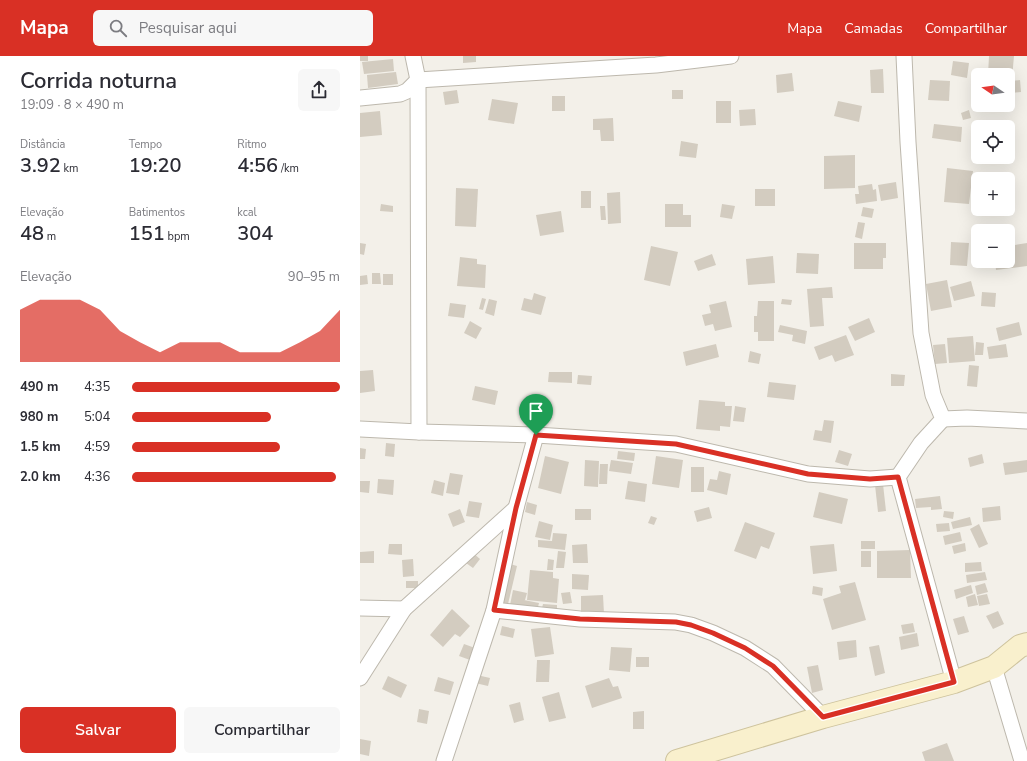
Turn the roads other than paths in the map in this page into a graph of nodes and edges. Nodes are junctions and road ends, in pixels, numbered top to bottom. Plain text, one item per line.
1 (413, 56) edge
2 (732, 56) edge
3 (904, 56) edge
4 (655, 60) edge
5 (418, 80) junction
6 (360, 98) edge
7 (943, 420) junction
8 (1027, 421) edge
9 (360, 429) edge
10 (419, 432) junction
11 (536, 435) junction
12 (898, 477) junction
13 (516, 508) junction
14 (360, 608) edge
15 (404, 608) junction
16 (494, 610) junction
17 (1027, 644) edge
18 (994, 666) junction
19 (360, 678) edge
20 (954, 682) junction
21 (823, 717) junction
22 (444, 761) edge
23 (678, 761) edge
24 (1022, 761) edge

1 - 5 street
2 - 4 street
3 - 7 street
4 - 5 street
5 - 6 street
5 - 10 street
7 - 8 street
7 - 12 street
9 - 10 street
10 - 11 street
11 - 12 street
11 - 13 street
12 - 20 street
13 - 15 street
13 - 16 street
14 - 15 street
15 - 19 street
16 - 21 street
16 - 22 street
17 - 18 street
18 - 20 street
18 - 24 street
20 - 21 street
21 - 23 street

